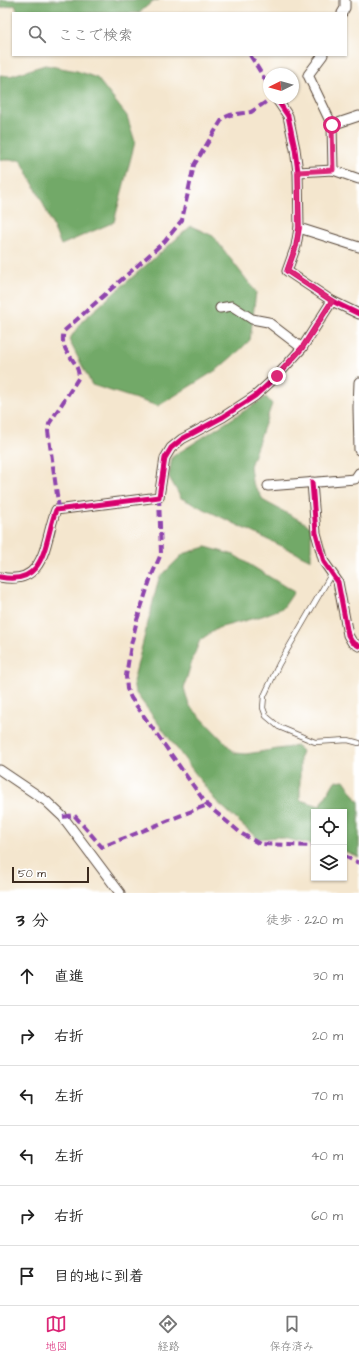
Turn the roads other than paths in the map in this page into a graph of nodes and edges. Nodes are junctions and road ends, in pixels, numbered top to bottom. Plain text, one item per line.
1 (345, 0) edge
2 (343, 12) edge
3 (322, 56) edge
4 (280, 104) edge
5 (359, 116) edge
6 (332, 125) junction
7 (333, 170) junction
8 (298, 172) junction
9 (359, 180) edge
10 (299, 228) junction
11 (359, 247) edge
12 (332, 301) junction
13 (220, 308) dead end
14 (359, 314) edge
15 (302, 348) junction
16 (359, 382) edge
17 (358, 407) edge
18 (359, 450) edge
19 (359, 473) edge
20 (312, 482) junction
21 (268, 486) dead end
22 (332, 573) junction
23 (0, 577) edge
24 (359, 646) edge
25 (359, 744) edge
26 (0, 770) edge
27 (120, 893) edge

1 - 2 street
3 - 6 street
4 - 8 street
5 - 6 street
6 - 7 street
7 - 8 street
7 - 9 street
8 - 10 street
10 - 11 street
10 - 12 street
12 - 14 street
12 - 15 street
13 - 15 street
15 - 23 street
16 - 17 street
17 - 18 street
19 - 20 street
20 - 21 street
20 - 22 street
22 - 24 street
22 - 25 lane
26 - 27 street

